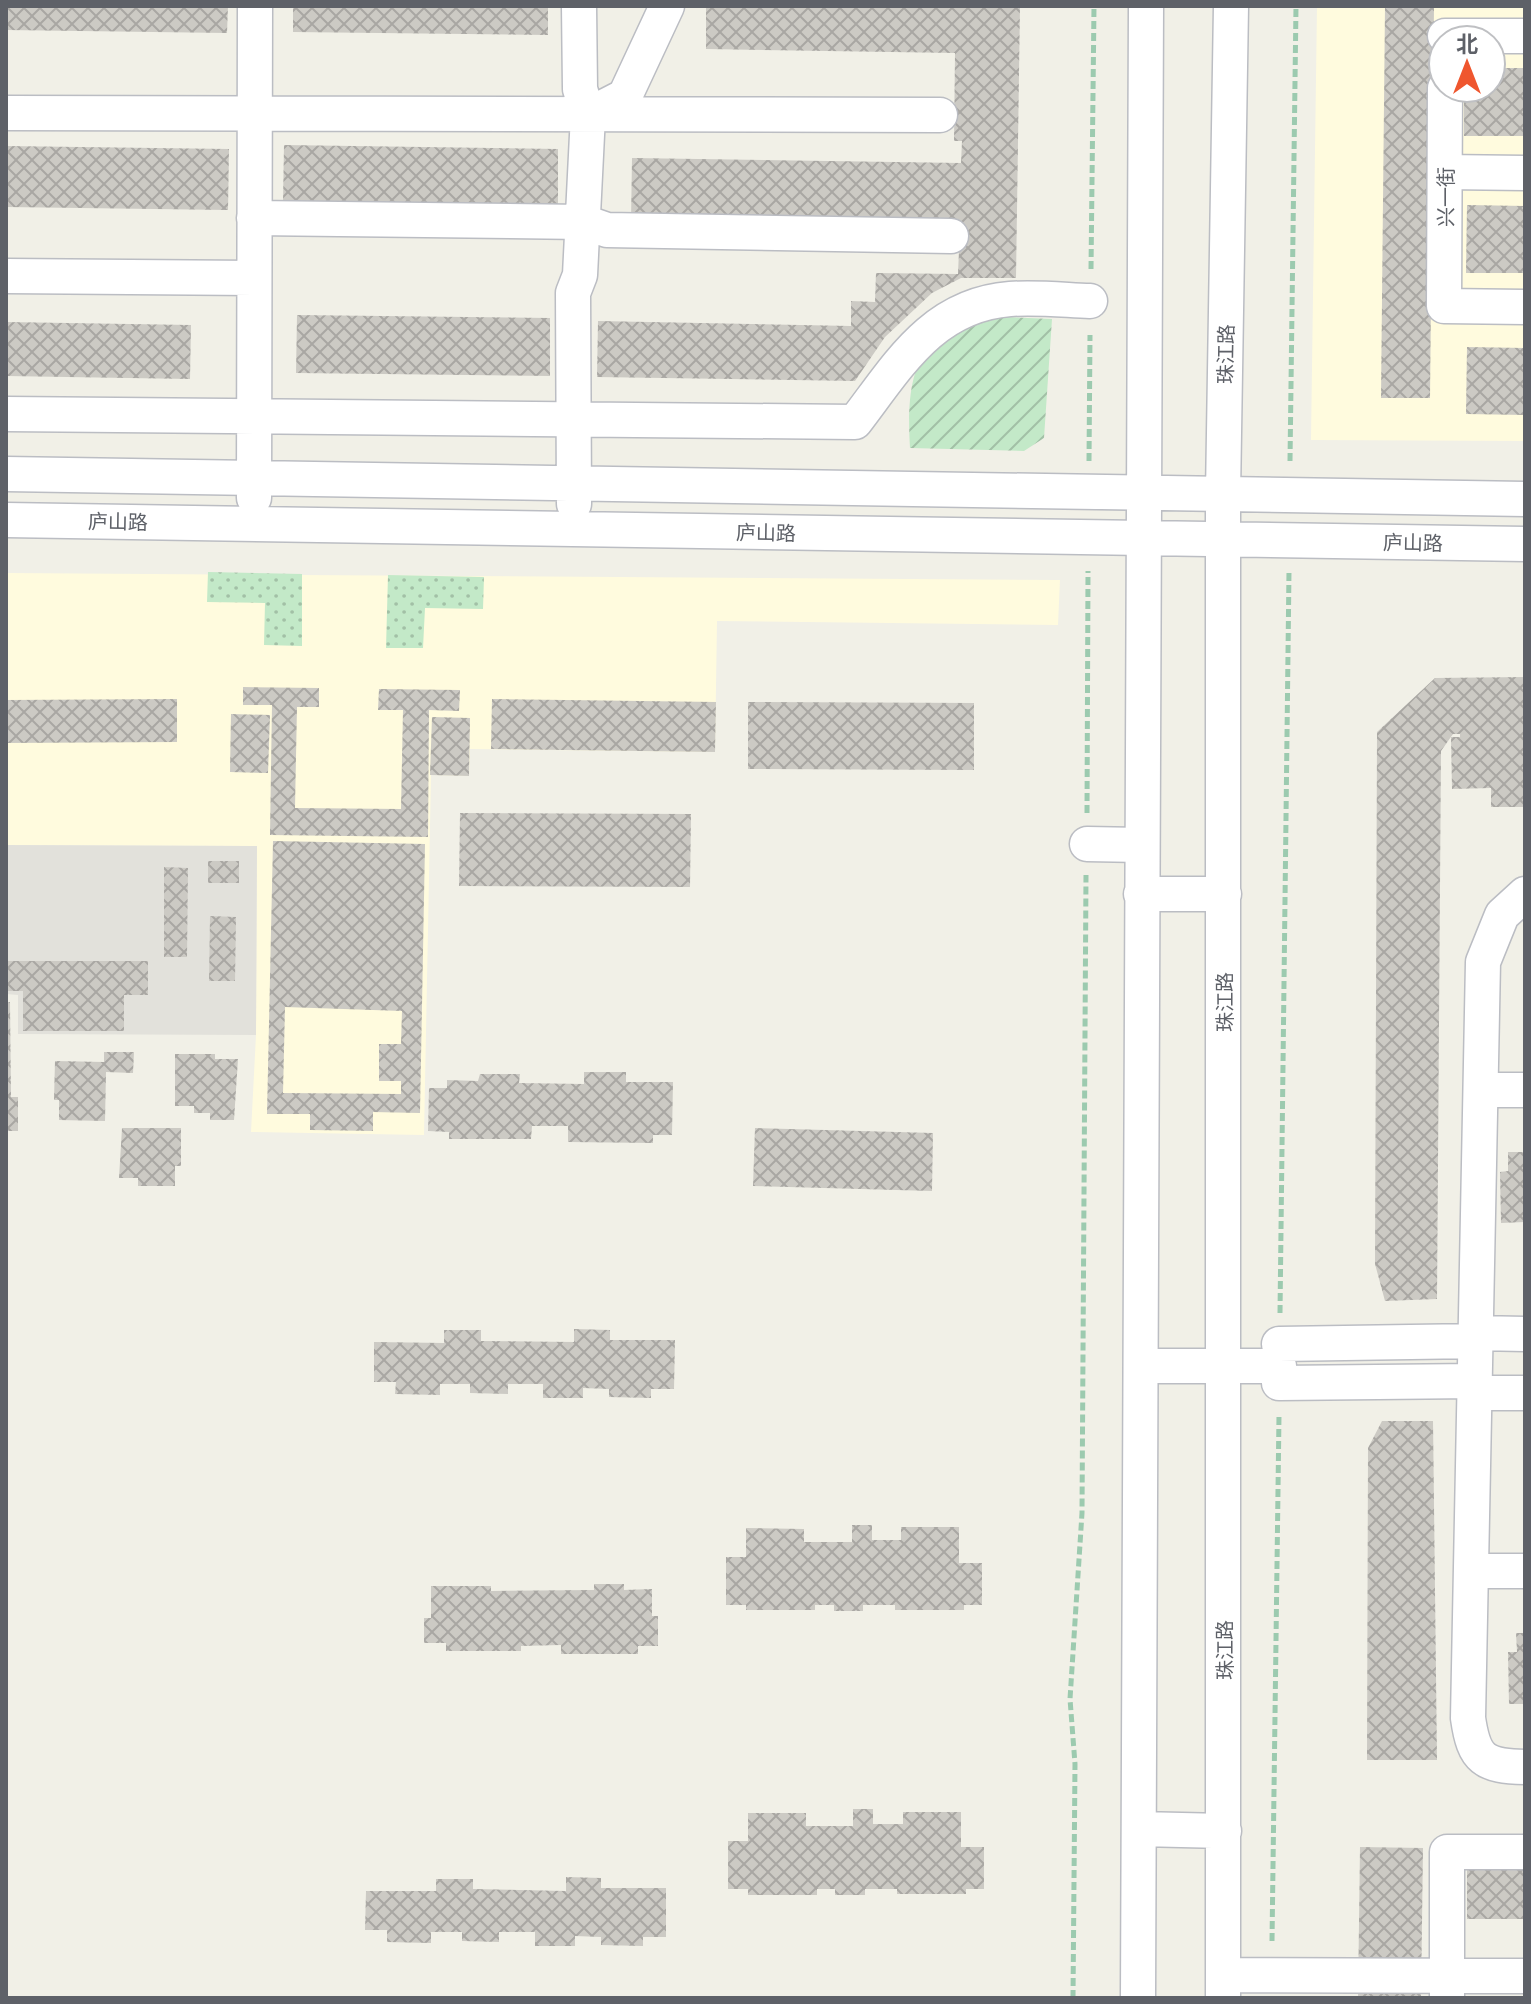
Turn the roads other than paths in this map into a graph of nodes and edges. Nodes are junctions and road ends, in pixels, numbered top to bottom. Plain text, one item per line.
1 (255, 6) edge
2 (579, 6) edge
3 (667, 6) edge
4 (1146, 6) edge
5 (1231, 6) edge
6 (1445, 104) edge
7 (6, 113) edge
8 (254, 115) junction
9 (588, 115) junction
10 (940, 115) dead end
11 (1445, 172) junction
12 (1525, 173) edge
13 (254, 218) junction
14 (584, 222) junction
15 (951, 236) dead end
16 (6, 276) edge
17 (254, 278) junction
18 (1090, 301) road end
19 (1525, 307) edge
20 (6, 414) edge
21 (254, 418) junction
22 (573, 419) junction
23 (6, 474) edge
24 (254, 477) junction
25 (574, 481) junction
26 (1142, 493) junction
27 (1223, 494) junction
28 (1525, 499) edge
29 (6, 520) edge
30 (254, 522) junction
31 (574, 528) junction
32 (1224, 539) junction
33 (1142, 540) junction
34 (1525, 544) edge
35 (1087, 844) road end
36 (1141, 845) junction
37 (1141, 894) junction
38 (1224, 894) junction
39 (1525, 894) edge
40 (1481, 1090) junction
41 (1525, 1090) edge
42 (1525, 1334) edge
43 (1476, 1337) junction
44 (1279, 1365) junction
45 (1141, 1366) junction
46 (1225, 1366) junction
47 (1475, 1387) junction
48 (1525, 1393) edge
49 (1471, 1571) junction
50 (1525, 1571) edge
51 (1525, 1767) edge
52 (1139, 1829) junction
53 (1224, 1831) junction
54 (1525, 1852) edge
55 (1525, 1976) edge
56 (1223, 1986) edge
57 (1447, 1987) edge
58 (1138, 1998) edge

1 - 8 street
2 - 9 street
3 - 9 street
4 - 26 street
5 - 27 street, 珠江路
6 - 11 street, 兴一街
7 - 8 street
8 - 9 street
8 - 13 street
9 - 10 street
9 - 14 street
11 - 12 street
11 - 19 street, 兴一街
13 - 14 street
13 - 17 street
14 - 15 street
14 - 22 street
16 - 17 street
17 - 21 street
18 - 22 street
20 - 21 street
21 - 22 street
21 - 24 street
22 - 25 street
23 - 24 street
24 - 25 street
24 - 30 street
25 - 26 street
25 - 31 street
26 - 27 street
26 - 33 street
27 - 28 street
27 - 32 street, 珠江路
29 - 30 street, 庐山路
30 - 31 street, 庐山路
31 - 33 street, 庐山路
32 - 33 street, 庐山路
32 - 34 street, 庐山路
32 - 38 street, 珠江路
33 - 36 street
35 - 36 street
36 - 37 street
37 - 38 street
37 - 45 street
38 - 46 street, 珠江路
39 - 40 street
40 - 41 street
40 - 43 street
42 - 43 street
43 - 44 street
43 - 47 street
44 - 46 street
44 - 47 street
45 - 46 street
45 - 52 street
46 - 53 street, 珠江路
47 - 48 street
47 - 49 street
49 - 50 street
49 - 51 street
52 - 53 street
52 - 58 street
53 - 56 street, 珠江路
54 - 57 street
55 - 57 street
56 - 57 street

